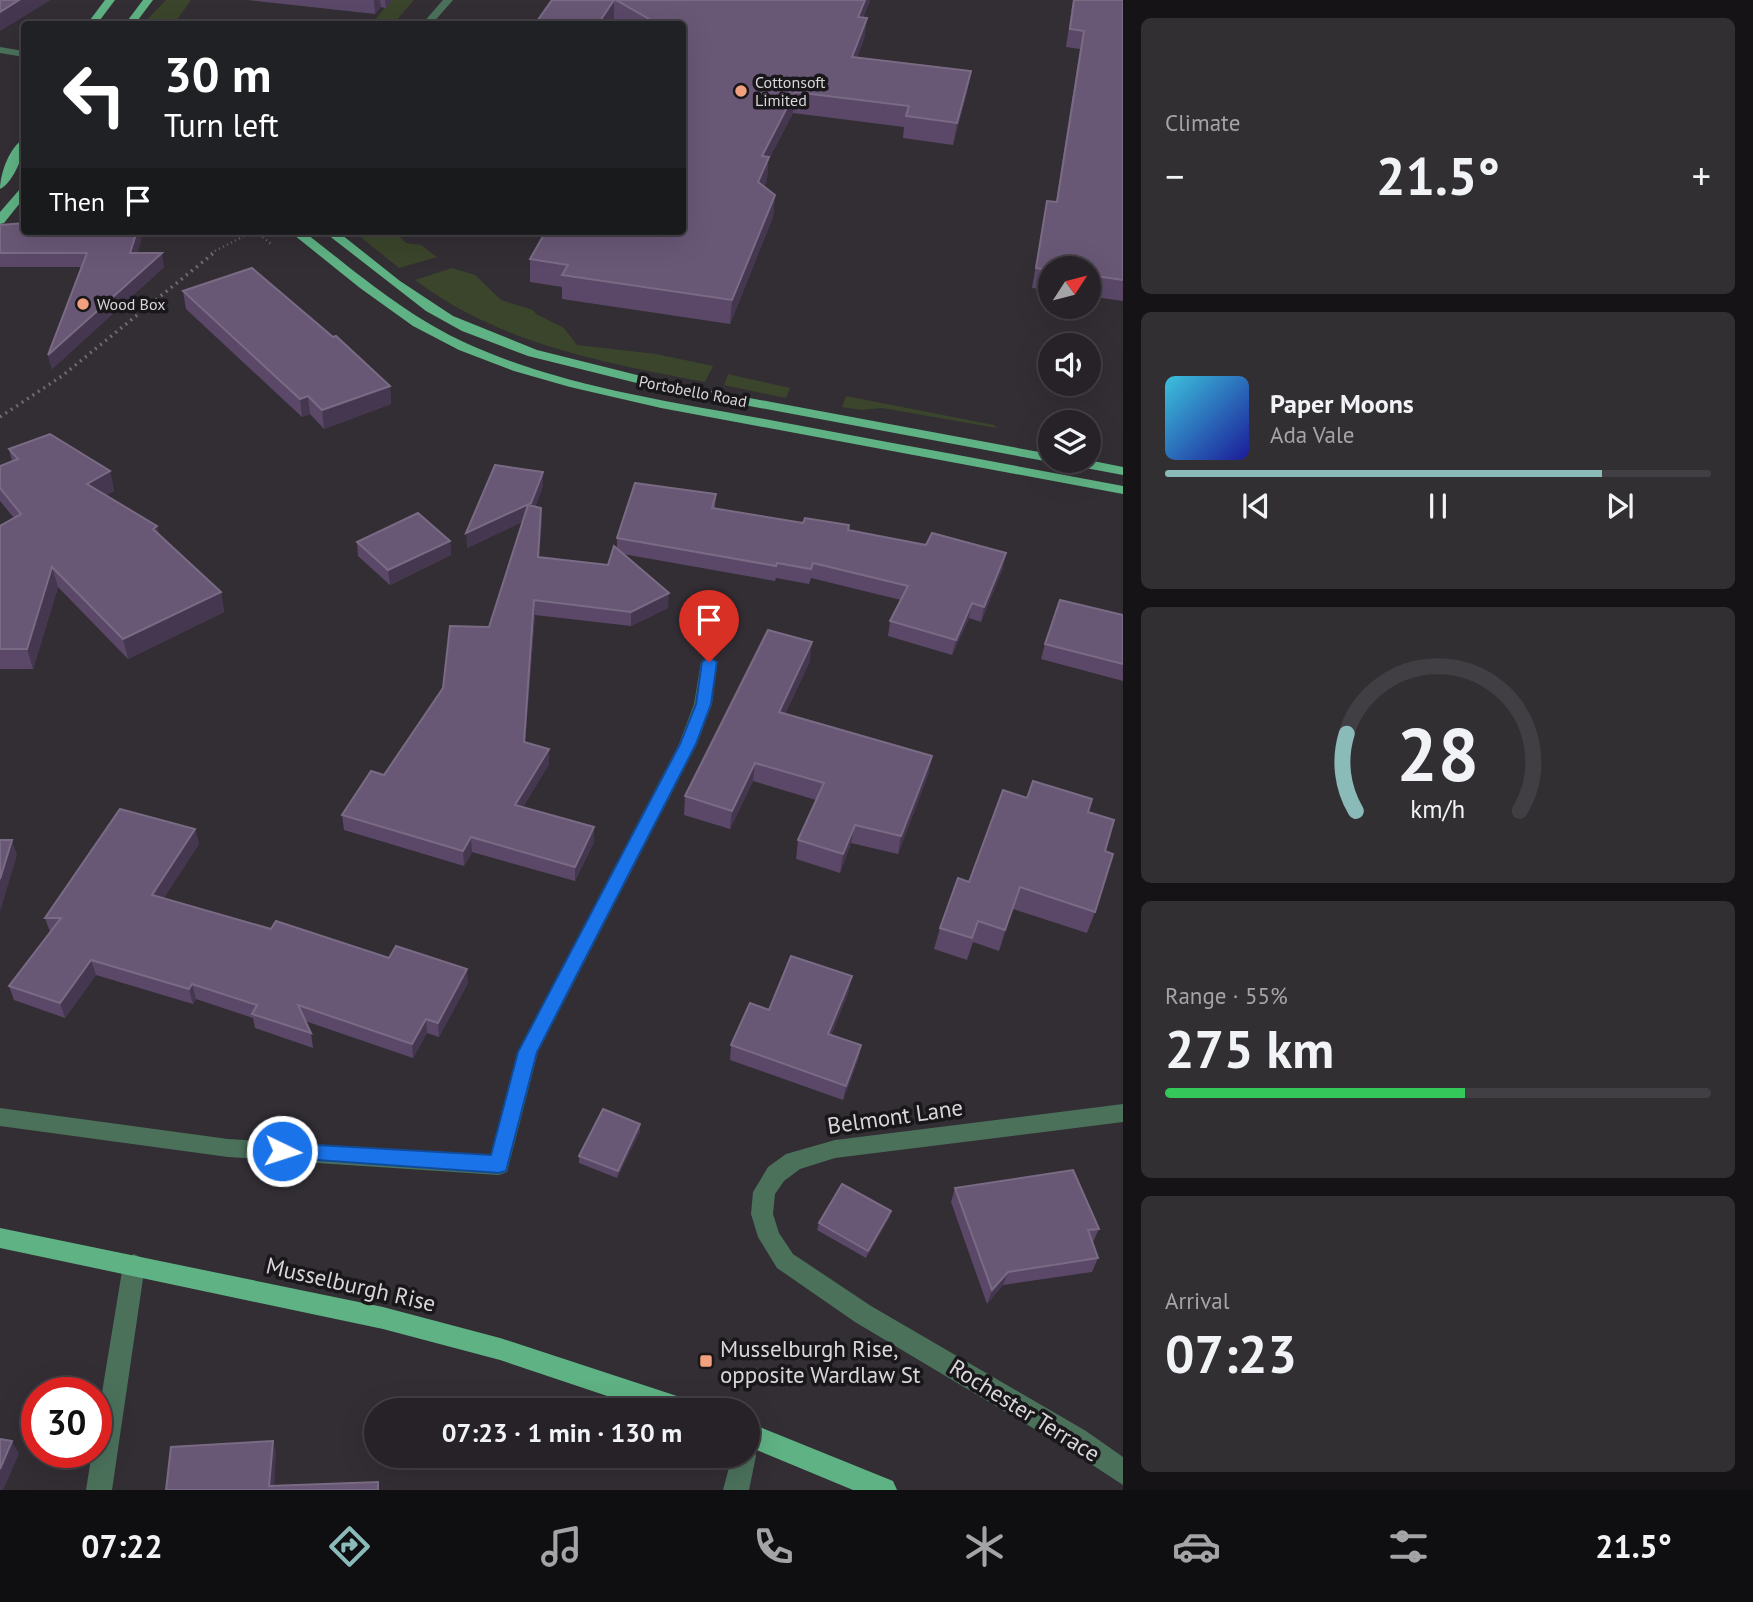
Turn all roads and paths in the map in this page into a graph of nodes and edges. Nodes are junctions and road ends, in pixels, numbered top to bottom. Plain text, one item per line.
1 (110, 0) edge
2 (148, 0) edge
3 (448, 0) edge
4 (94, 21) edge
5 (132, 21) edge
6 (430, 21) edge
7 (0, 50) edge
8 (21, 54) edge
9 (21, 147) edge
10 (0, 185) edge
11 (21, 195) edge
12 (0, 220) edge
13 (246, 235) edge
14 (300, 235) edge
15 (334, 235) edge
16 (0, 417) edge
17 (1038, 456) edge
18 (1101, 467) edge
19 (1123, 471) edge
20 (1123, 490) edge
21 (709, 662) dead end
22 (1123, 1113) edge
23 (0, 1117) edge
24 (0, 1238) edge
25 (785, 1261) joint
26 (134, 1265) junction
27 (647, 1398) edge
28 (760, 1447) edge
29 (741, 1468) edge
30 (1123, 1472) edge
31 (99, 1490) edge
32 (736, 1490) edge
33 (884, 1490) edge

1 - 4 main road
2 - 5 main road
3 - 6 street
7 - 8 street
9 - 10 main road
11 - 12 main road
13 - 16 path
14 - 20 main road, Portobello Road
15 - 17 main road, Portobello Road
18 - 19 main road
21 - 23 street
22 - 25 street, Belmont Lane
24 - 26 main road, Musselburgh Rise
25 - 30 street, Rochester Terrace
26 - 27 main road, Musselburgh Rise
26 - 31 street
28 - 33 main road
29 - 32 street

